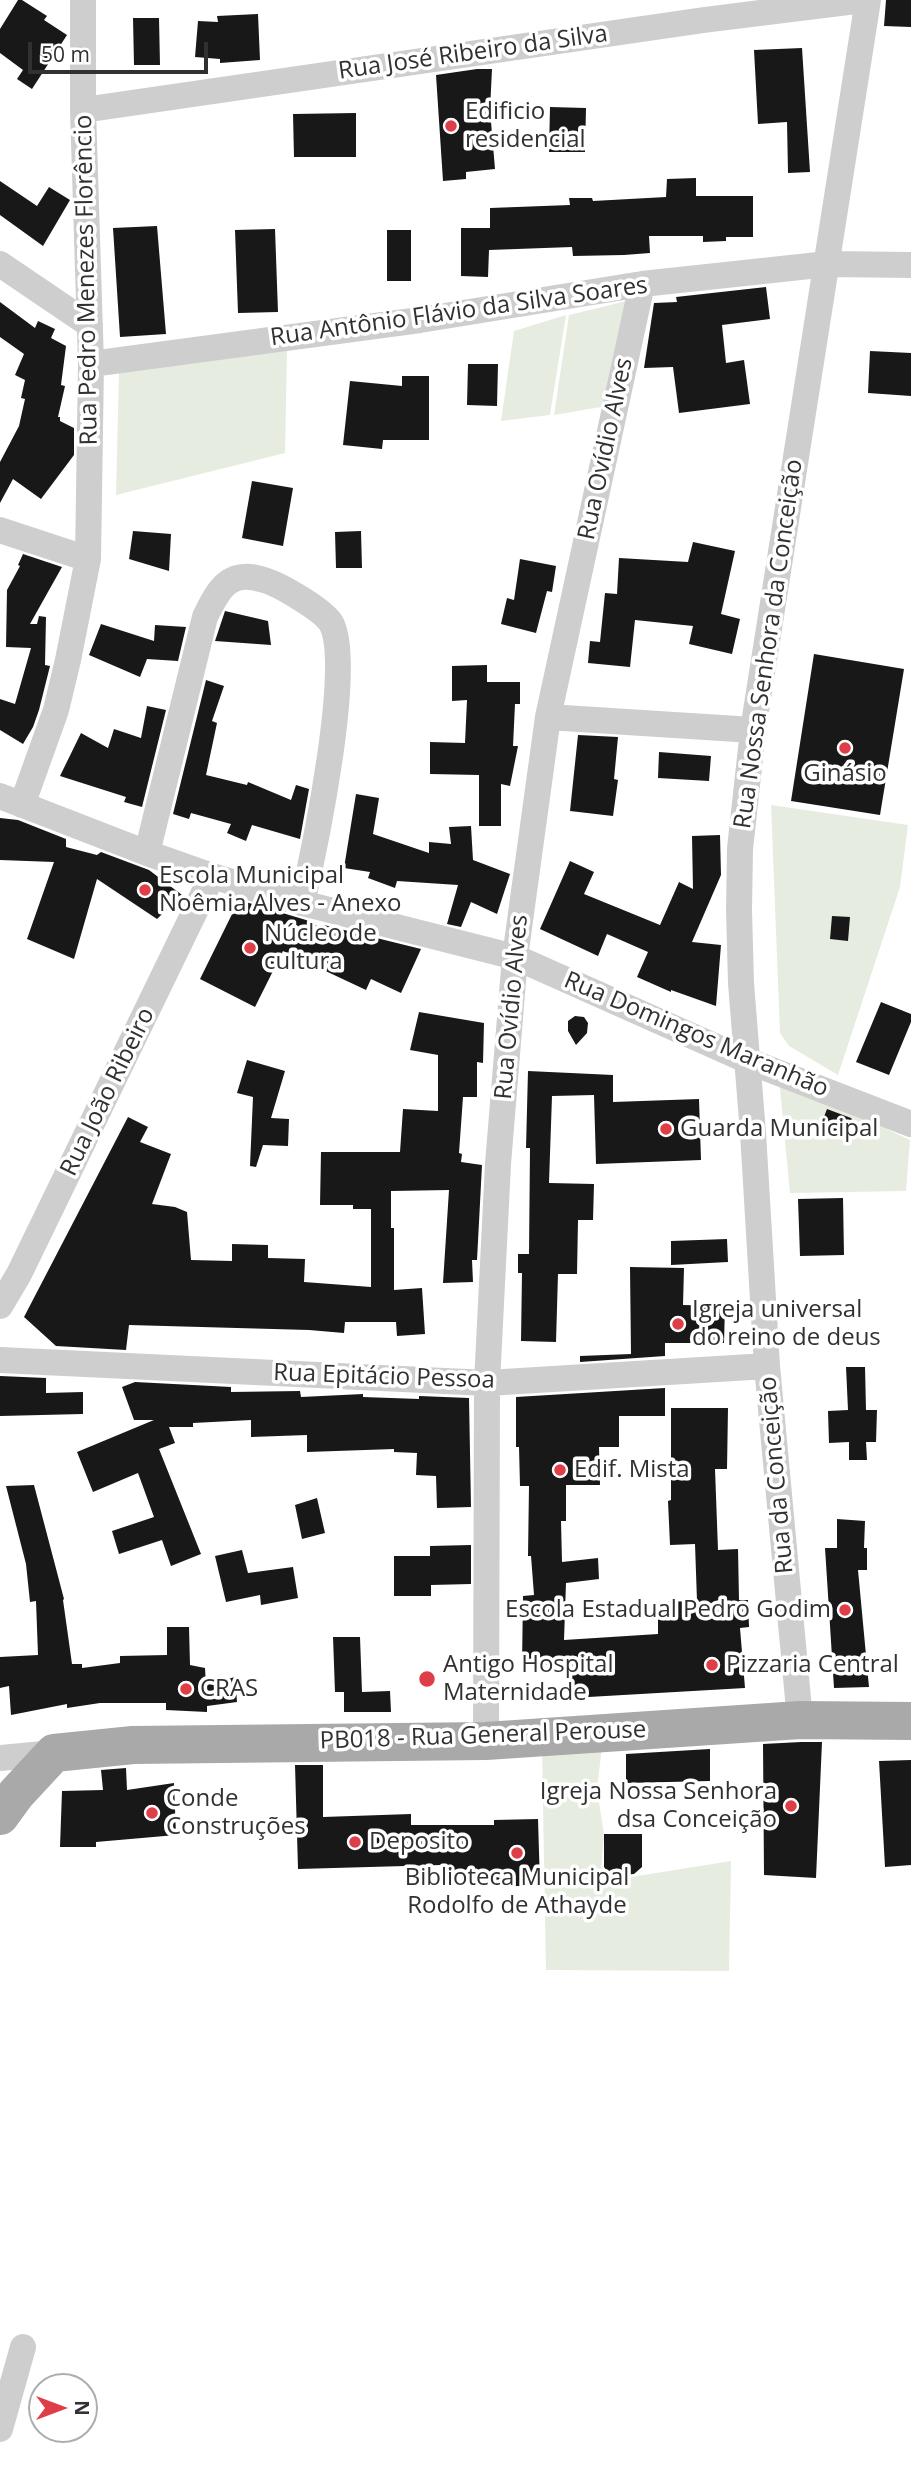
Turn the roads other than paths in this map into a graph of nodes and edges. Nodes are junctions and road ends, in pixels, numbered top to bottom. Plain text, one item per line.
1 (866, 0) edge
2 (81, 2) edge
3 (83, 110) junction
4 (0, 264) edge
5 (828, 264) junction
6 (911, 265) edge
7 (642, 284) junction
8 (90, 325) junction
9 (91, 364) junction
10 (0, 530) edge
11 (88, 559) junction
12 (548, 717) junction
13 (753, 730) junction
14 (11, 801) edge
15 (147, 853) junction
16 (212, 876) junction
17 (302, 903) junction
18 (515, 957) junction
19 (748, 1061) junction
20 (911, 1124) edge
21 (0, 1306) edge
22 (0, 1360) edge
23 (767, 1366) junction
24 (487, 1383) junction
25 (800, 1720) junction
26 (911, 1721) edge
27 (486, 1741) junction
28 (54, 1753) junction
29 (0, 1758) edge
30 (0, 1816) edge
31 (23, 2347) dead end
32 (0, 2429) edge

1 - 3 street, Rua José Ribeiro da Silva
1 - 5 street, Rua Nossa Senhora da Conceição
2 - 3 street, Rua Pedro Menezes Florêncio
3 - 8 street, Rua Pedro Menezes Florêncio
4 - 8 street
5 - 6 street, Rua Antônio Flávio da Silva Soares
5 - 7 street, Rua Antônio Flávio da Silva Soares
5 - 13 street, Rua Nossa Senhora da Conceição
7 - 9 street, Rua Antônio Flávio da Silva Soares
7 - 12 street, Rua Ovídio Alves
8 - 9 street, Rua Pedro Menezes Florêncio
9 - 11 street, Rua Pedro Menezes Florêncio
10 - 11 street
11 - 14 street, Rua Pedro Menezes Florêncio
12 - 13 street
12 - 18 street, Rua Ovídio Alves
13 - 19 street, Rua Nossa Senhora da Conceição
14 - 15 street, Rua Domingos Maranhão
15 - 16 street, Rua Domingos Maranhão
15 - 17 street
16 - 17 street, Rua Domingos Maranhão
16 - 21 street, Rua João Ribeiro
17 - 18 street, Rua Domingos Maranhão
18 - 19 street, Rua Domingos Maranhão
18 - 24 street, Rua Ovídio Alves
19 - 20 street, Rua Domingos Maranhão
19 - 23 street, Rua da Conceição
22 - 24 street, Rua Epitácio Pessoa
23 - 24 street, Rua Epitácio Pessoa
23 - 25 street, Rua da Conceição
24 - 27 street, Rua Ovídio Alves
25 - 26 main road, PB018 - Rua General Perouse
25 - 27 main road, PB018 - Rua General Perouse
27 - 28 main road, PB018 - Rua General Perouse
28 - 29 street
28 - 30 main road
31 - 32 street

